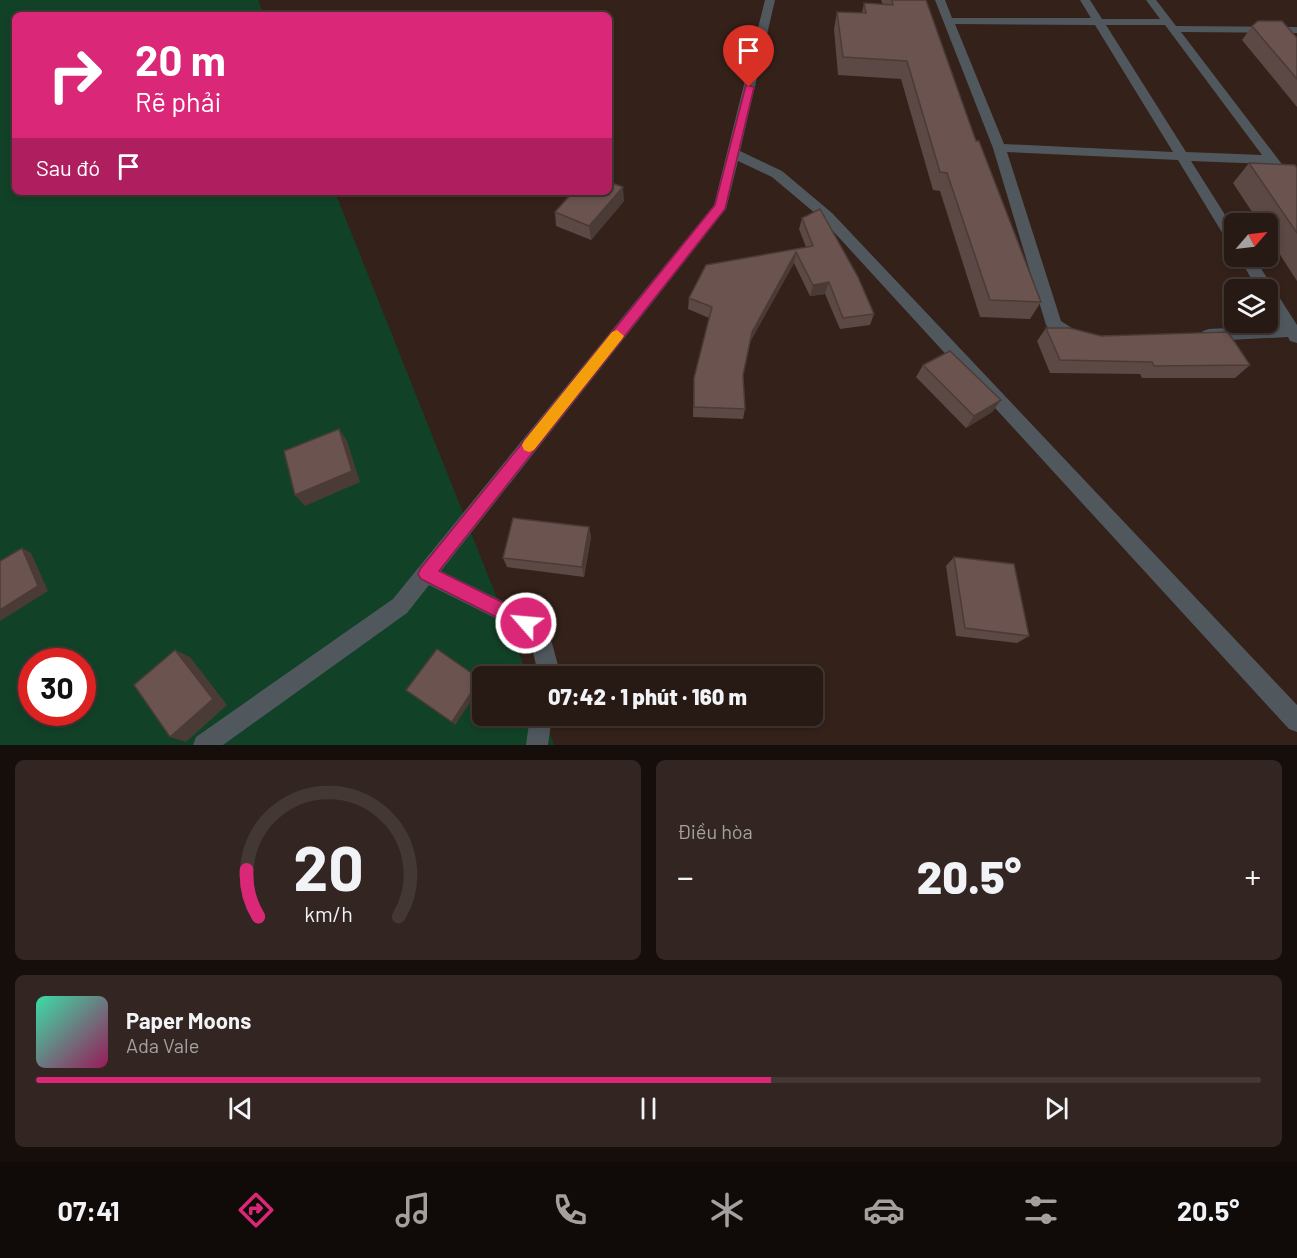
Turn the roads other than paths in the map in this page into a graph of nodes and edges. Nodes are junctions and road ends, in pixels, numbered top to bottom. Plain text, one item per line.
1 (770, 0) edge
2 (940, 0) edge
3 (1085, 0) edge
4 (1151, 0) edge
5 (947, 21) junction
6 (1099, 22) junction
7 (1170, 26) junction
8 (1297, 30) edge
9 (999, 148) junction
10 (733, 153) junction
11 (1183, 157) junction
12 (1272, 160) junction
13 (1297, 194) edge
14 (1224, 224) edge
15 (1278, 309) edge
16 (1294, 335) edge
17 (1197, 336) edge
18 (1090, 340) edge
19 (427, 574) junction
20 (547, 666) edge
21 (1297, 721) edge
22 (540, 726) edge
23 (204, 745) edge
24 (537, 745) edge

1 - 10 street
2 - 5 street
3 - 6 street
4 - 7 street
5 - 6 street
5 - 9 street
6 - 7 street
6 - 11 street
7 - 8 street
7 - 12 street
9 - 11 street
9 - 18 street
10 - 19 street
10 - 21 street
11 - 12 street
11 - 14 street
12 - 13 street
15 - 16 street
16 - 17 street
19 - 20 street
19 - 23 street
22 - 24 street

